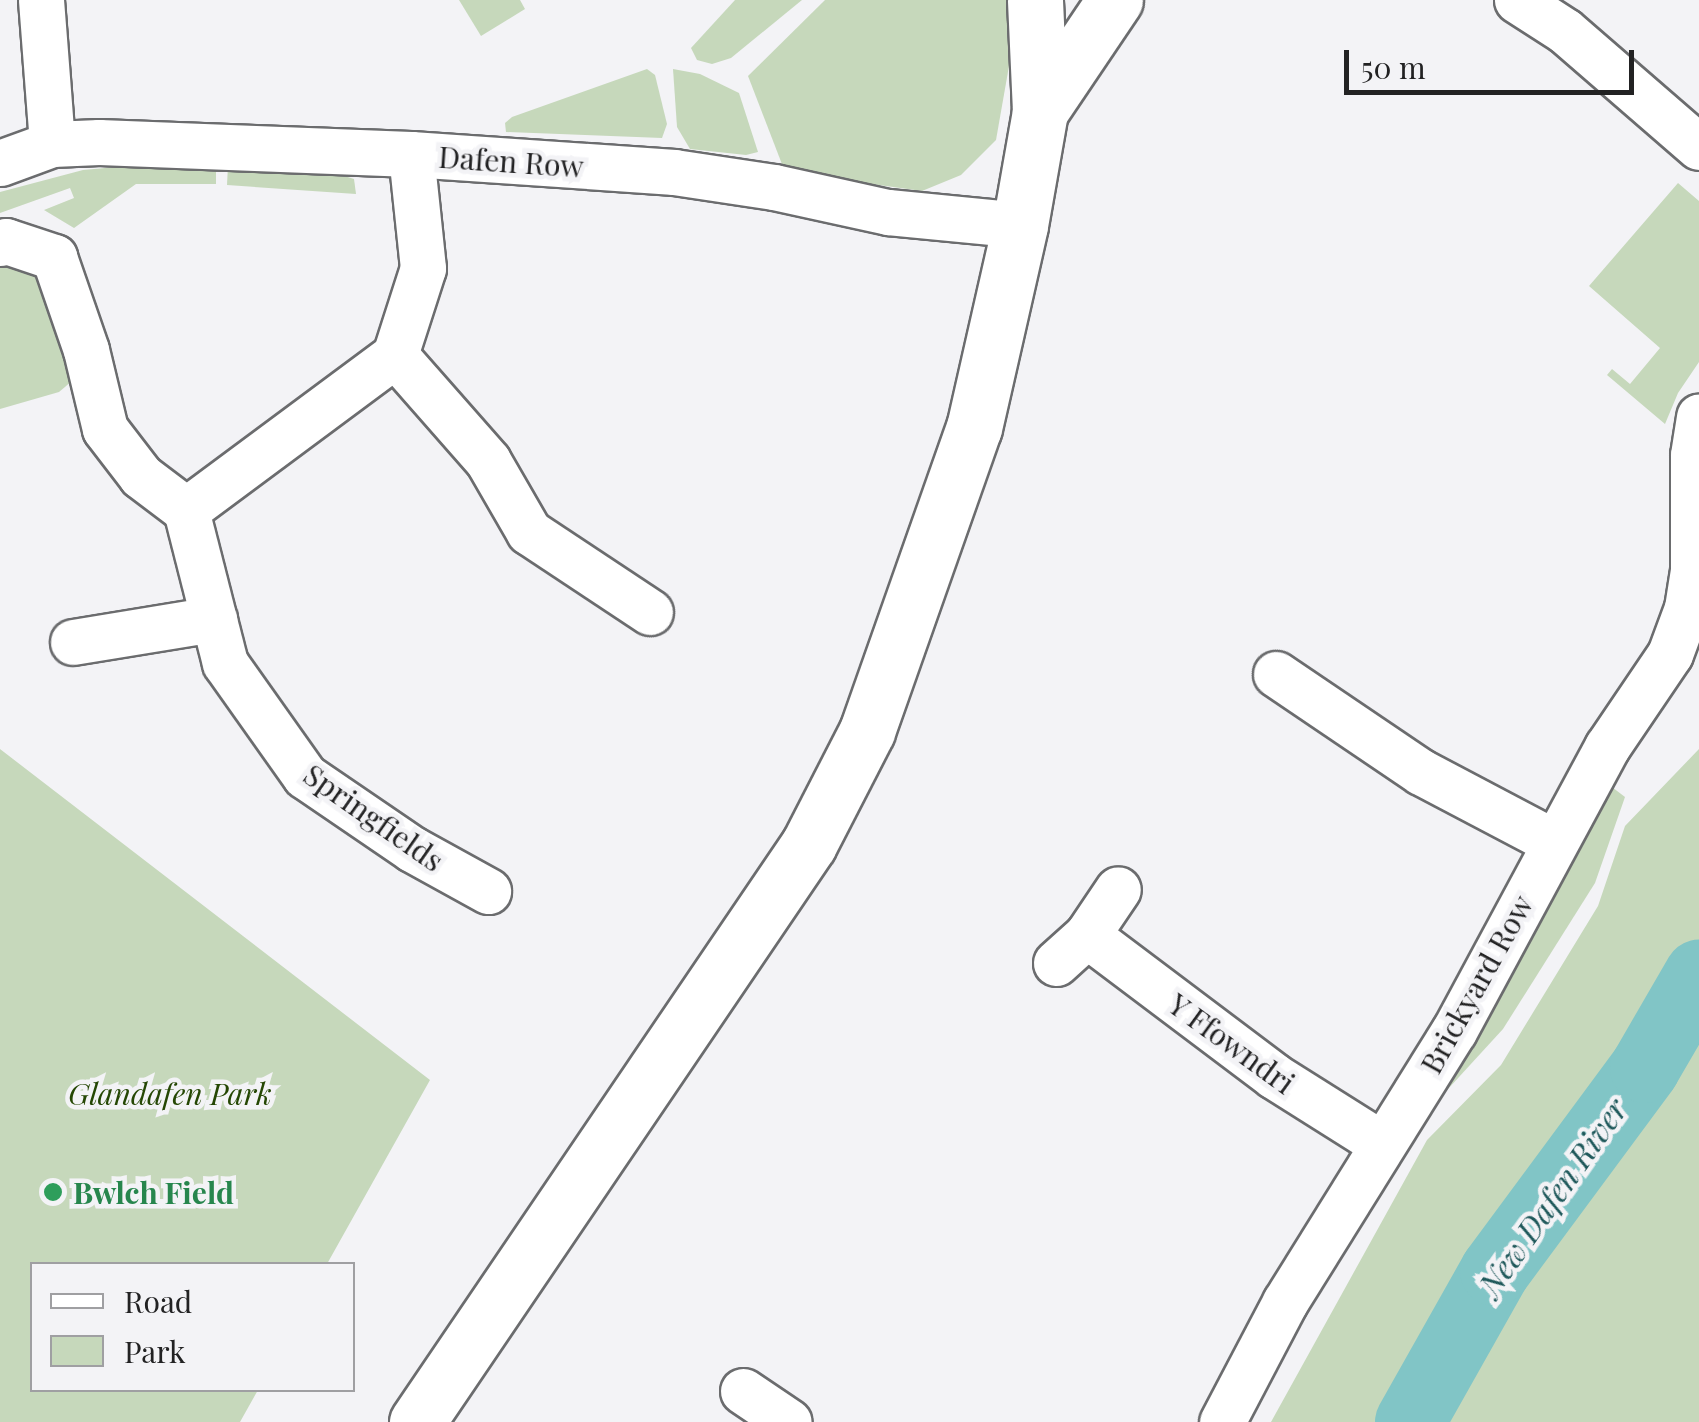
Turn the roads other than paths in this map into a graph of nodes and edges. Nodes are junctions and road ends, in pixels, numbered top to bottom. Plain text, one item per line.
1 (41, 0) edge
2 (1035, 0) edge
3 (1115, 0) edge
4 (1518, 0) edge
5 (1040, 111) junction
6 (52, 144) junction
7 (1699, 147) edge
8 (411, 154) junction
9 (0, 164) edge
10 (1020, 225) junction
11 (0, 243) edge
12 (395, 355) junction
13 (1699, 416) edge
14 (186, 510) junction
15 (650, 612) dead end
16 (214, 619) junction
17 (73, 642) dead end
18 (1276, 674) dead end
19 (1554, 842) junction
20 (1118, 889) dead end
21 (488, 891) dead end
22 (1382, 1144) junction
23 (742, 1391) dead end
24 (417, 1422) edge
25 (789, 1422) edge
26 (1222, 1422) edge

1 - 6 street
2 - 5 main road
3 - 5 main road
4 - 7 street
5 - 10 main road
6 - 8 street, Dafen Row
6 - 9 street, Dafen Row
8 - 10 street, Dafen Row
8 - 12 street
10 - 24 main road
11 - 14 street
12 - 14 street
12 - 15 street
13 - 19 street, Brickyard Row
14 - 16 street, Springfields
16 - 17 street
16 - 21 street, Springfields
18 - 19 street
19 - 22 street, Brickyard Row
20 - 22 street, Y Ffowndri
22 - 26 street, Brickyard Row
23 - 25 street

